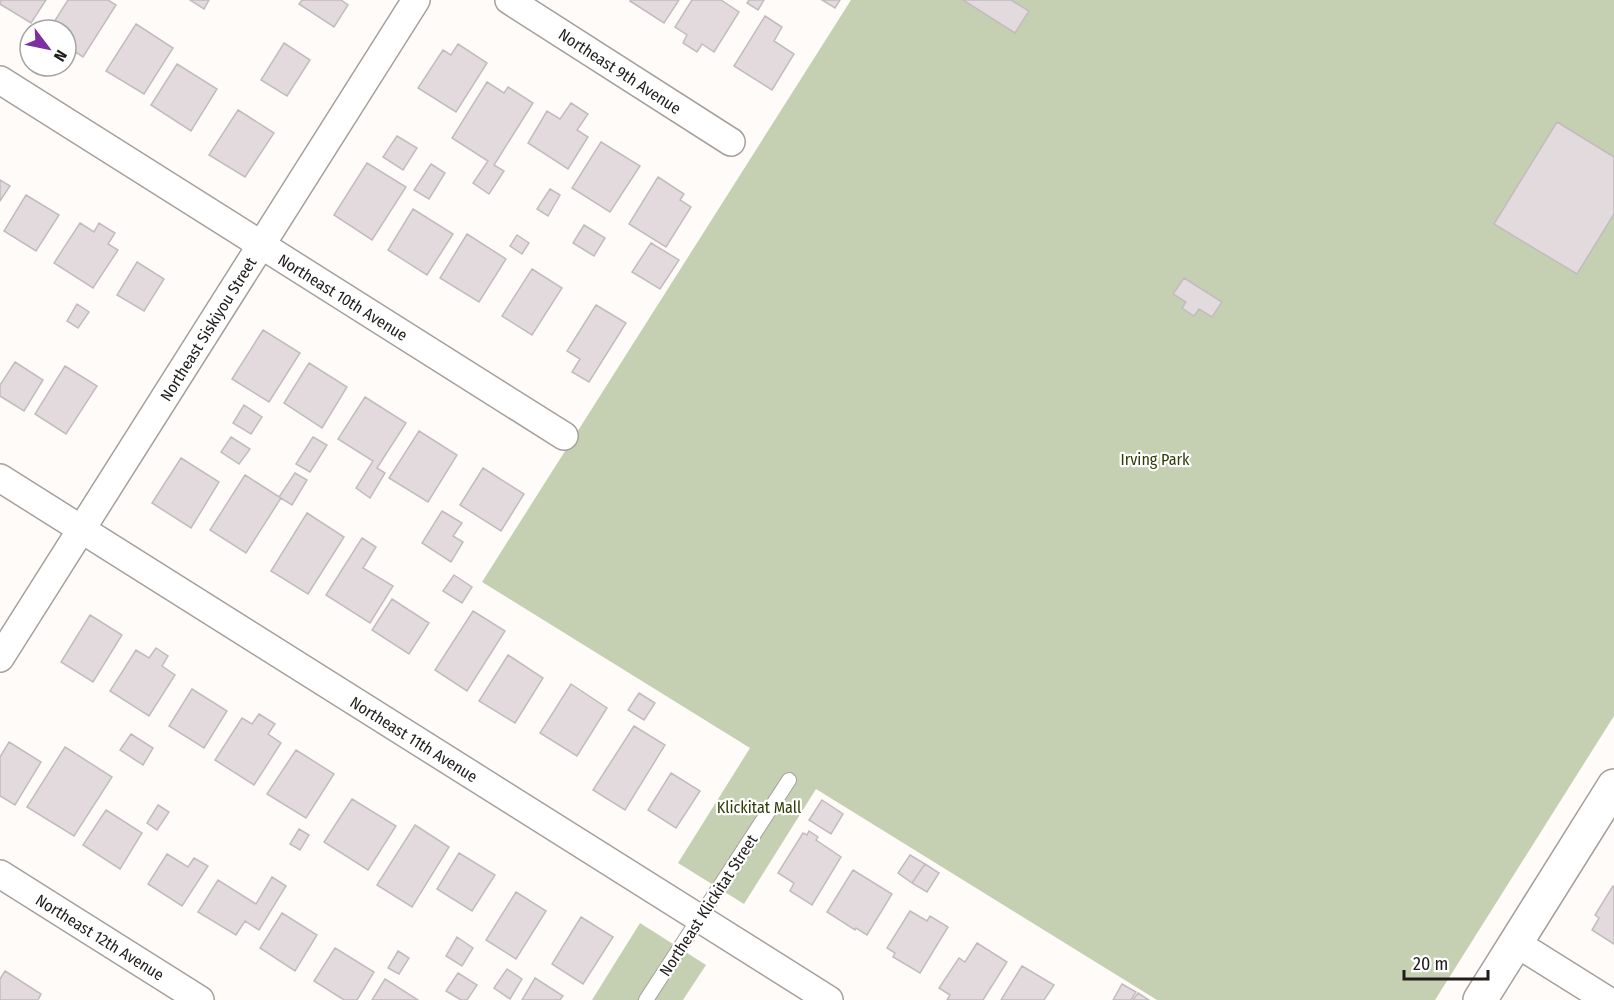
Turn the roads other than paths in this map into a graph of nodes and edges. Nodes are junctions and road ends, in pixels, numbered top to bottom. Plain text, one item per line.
1 (416, 0) edge
2 (509, 0) edge
3 (0, 80) edge
4 (731, 142) dead end
5 (261, 245) junction
6 (564, 436) dead end
7 (0, 478) edge
8 (82, 529) junction
9 (0, 658) edge
10 (789, 780) dead end
11 (1614, 786) edge
12 (0, 874) edge
13 (699, 919) junction
14 (1516, 943) junction
15 (200, 1000) edge
16 (646, 1000) edge
17 (829, 1000) edge
18 (1480, 1000) edge
19 (1607, 1000) edge

1 - 5 street, Northeast Siskiyou Street
2 - 4 street, Northeast 9th Avenue
3 - 5 street, Northeast 10th Avenue
5 - 6 street, Northeast 10th Avenue
5 - 8 street, Northeast Siskiyou Street
7 - 8 street, Northeast 11th Avenue
8 - 9 street, Northeast Siskiyou Street
8 - 13 street, Northeast 11th Avenue
10 - 13 lane, Northeast Klickitat Street
11 - 14 main road
12 - 15 street, Northeast 12th Avenue
13 - 16 lane, Northeast Klickitat Street
13 - 17 street, Northeast 11th Avenue
14 - 18 main road
14 - 19 street

